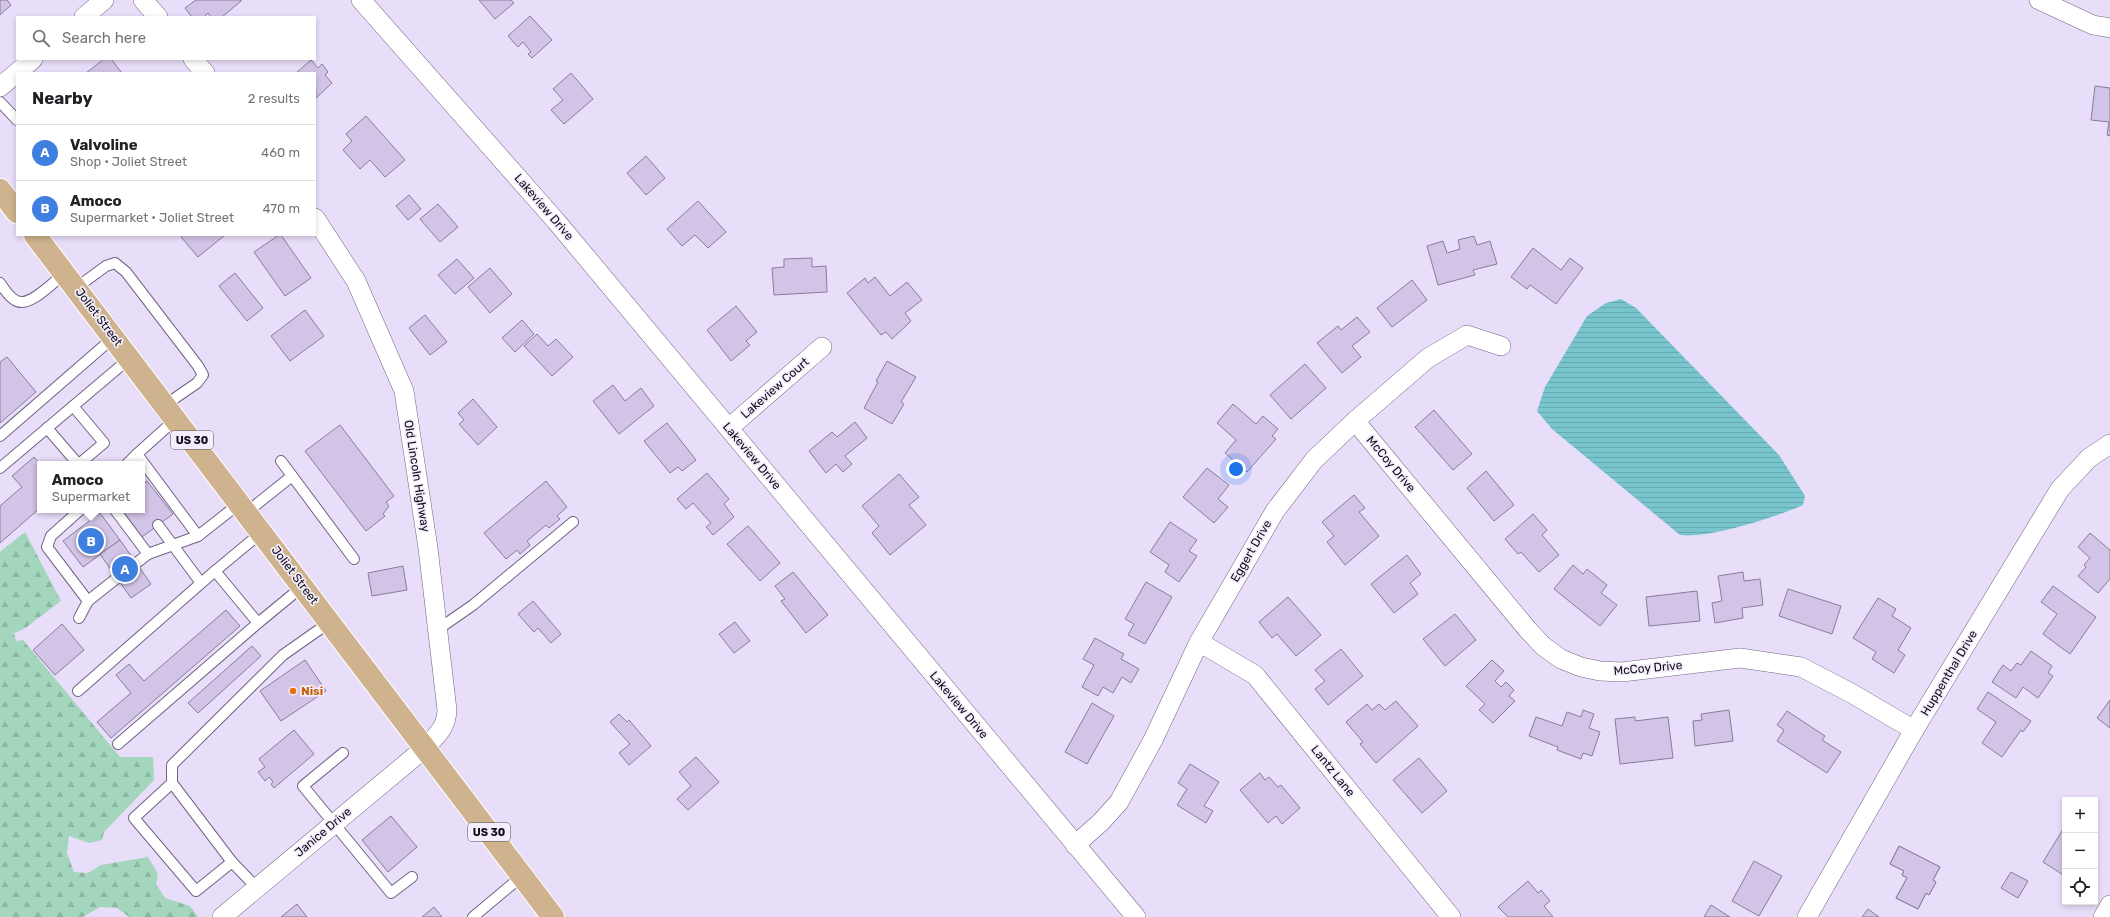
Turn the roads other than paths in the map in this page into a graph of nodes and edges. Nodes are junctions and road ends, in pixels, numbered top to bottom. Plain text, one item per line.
1 (104, 0) edge
2 (143, 0) edge
3 (361, 0) edge
4 (2039, 0) edge
5 (85, 16) edge
6 (157, 16) edge
7 (2110, 28) edge
8 (32, 60) edge
9 (194, 60) edge
10 (18, 72) edge
11 (204, 72) edge
12 (16, 73) edge
13 (0, 87) edge
14 (0, 102) edge
15 (16, 119) edge
16 (0, 190) edge
17 (16, 211) edge
18 (316, 220) edge
19 (36, 236) edge
20 (70, 280) junction
21 (0, 283) edge
22 (114, 337) junction
23 (1501, 346) dead end
24 (822, 347) dead end
25 (130, 358) junction
26 (73, 406) junction
27 (171, 412) junction
28 (1355, 421) junction
29 (47, 428) junction
30 (729, 428) junction
31 (0, 436) edge
32 (2110, 444) edge
33 (137, 454) junction
34 (76, 461) edge
35 (83, 461) edge
36 (130, 461) edge
37 (142, 461) edge
38 (281, 462) dead end
39 (145, 465) edge
40 (0, 468) edge
41 (292, 476) junction
42 (243, 508) junction
43 (77, 513) edge
44 (117, 513) edge
45 (573, 522) dead end
46 (158, 525) dead end
47 (262, 532) junction
48 (198, 536) junction
49 (173, 546) junction
50 (148, 554) junction
51 (354, 559) dead end
52 (135, 564) dead end
53 (215, 571) junction
54 (117, 578) dead end
55 (202, 583) junction
56 (303, 586) junction
57 (88, 602) junction
58 (79, 618) dead end
59 (330, 622) junction
60 (258, 623) junction
61 (437, 630) junction
62 (1199, 642) junction
63 (78, 691) dead end
64 (1914, 730) junction
65 (118, 744) dead end
66 (426, 748) junction
67 (343, 753) dead end
68 (172, 783) junction
69 (334, 823) junction
70 (1075, 845) junction
71 (232, 862) junction
72 (522, 876) junction
73 (412, 877) dead end
74 (256, 887) junction
75 (2110, 905) edge
76 (222, 917) edge
77 (473, 917) edge
78 (553, 917) edge
79 (1136, 917) edge
80 (1451, 917) edge
81 (1807, 917) edge
82 (2103, 917) edge

1 - 5 street
2 - 6 street
3 - 30 street, Lakeview Drive
4 - 7 street
8 - 10 street
9 - 11 street
12 - 13 street
14 - 15 lane
16 - 17 main road
18 - 61 street, Old Lincoln Highway
19 - 20 main road, Joliet Street / US 30
20 - 21 lane
20 - 22 main road, Joliet Street / US 30
20 - 27 lane
22 - 25 main road, Joliet Street / US 30
22 - 31 lane
23 - 28 street, Eggert Drive
24 - 30 street, Lakeview Court
25 - 26 lane
25 - 27 main road, Joliet Street / US 30
26 - 29 lane
26 - 35 lane
27 - 33 lane
27 - 42 main road, Joliet Street / US 30
28 - 62 street, Eggert Drive
28 - 64 street, McCoy Drive
29 - 34 lane
29 - 40 lane
30 - 70 street, Lakeview Drive
32 - 64 street, Huppenthal Drive
33 - 36 lane
33 - 37 lane
38 - 41 lane
39 - 48 lane
41 - 42 lane
41 - 51 lane
42 - 47 main road, Joliet Street / US 30
42 - 48 lane
43 - 57 lane
44 - 50 lane
45 - 61 lane
46 - 49 lane
47 - 53 lane
47 - 56 main road, Joliet Street / US 30
48 - 49 lane
49 - 50 lane
49 - 55 lane
50 - 52 lane
53 - 55 lane
53 - 60 lane
54 - 57 lane
55 - 63 lane
56 - 59 main road, Joliet Street / US 30
56 - 60 lane
57 - 58 lane
59 - 66 main road, Joliet Street / US 30
59 - 68 lane
60 - 65 lane
61 - 66 street, Old Lincoln Highway
62 - 70 street, Eggert Drive
62 - 80 street, Lantz Lane
64 - 81 street, Huppenthal Drive
66 - 69 street, Janice Drive
66 - 72 main road, Joliet Street / US 30
67 - 69 lane
68 - 71 lane
68 - 71 lane
69 - 73 lane
69 - 74 street, Janice Drive
70 - 79 street, Lakeview Drive
71 - 74 lane
72 - 77 lane
72 - 78 main road, Joliet Street / US 30
74 - 76 street, Janice Drive
75 - 82 street

